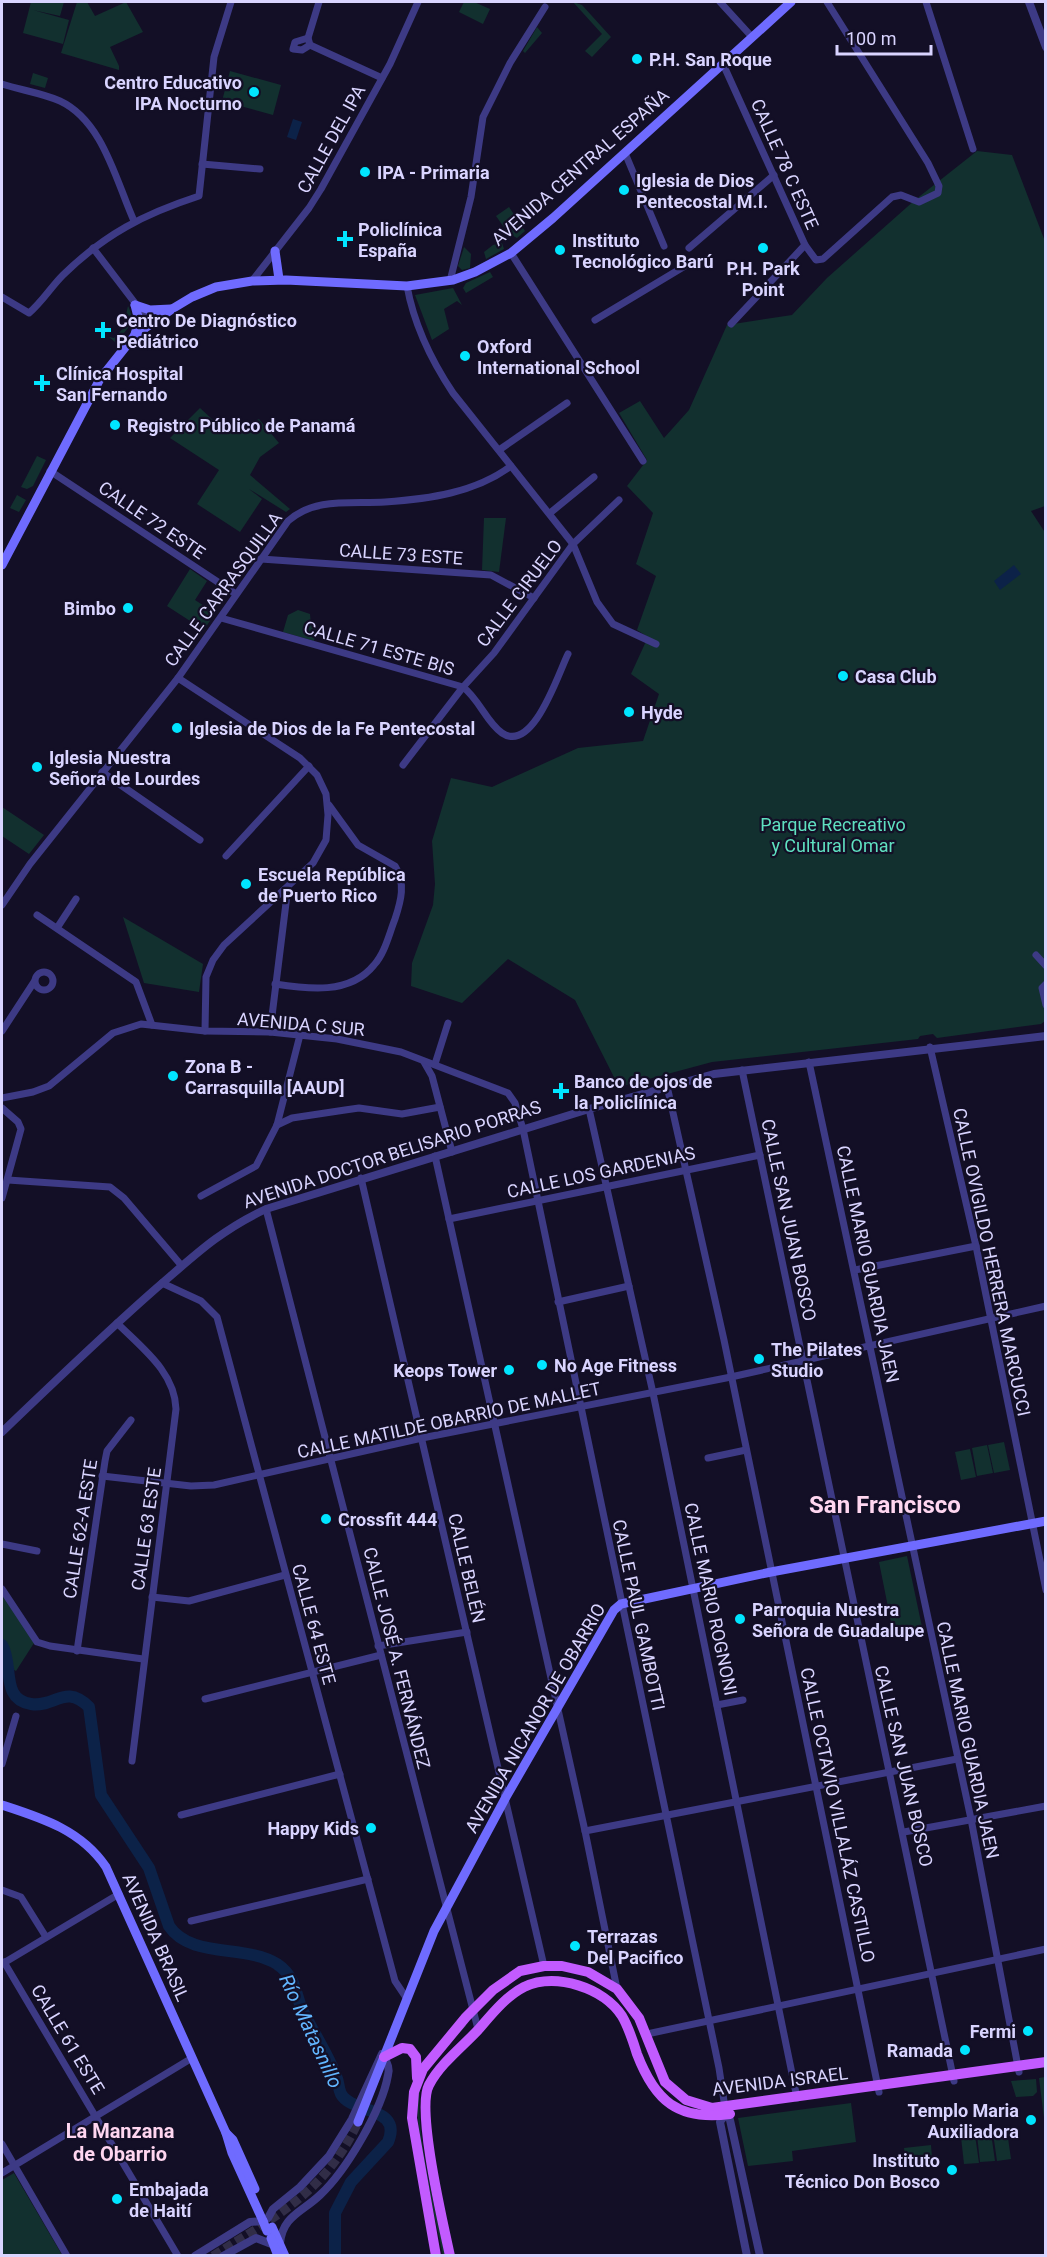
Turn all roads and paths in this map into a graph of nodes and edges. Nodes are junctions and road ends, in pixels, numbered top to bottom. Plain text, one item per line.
1 (231, 2) edge
2 (319, 2) edge
3 (418, 2) edge
4 (720, 2) edge
5 (791, 2) edge
6 (827, 2) edge
7 (926, 2) edge
8 (1029, 2) edge
9 (545, 7) dead end
10 (752, 37) junction
11 (1046, 47) edge
12 (723, 64) junction
13 (382, 78) junction
14 (2, 84) edge
15 (973, 149) dead end
16 (625, 153) junction
17 (202, 164) junction
18 (260, 169) dead end
19 (774, 175) junction
20 (134, 221) junction
21 (805, 245) junction
22 (664, 246) dead end
23 (93, 248) junction
24 (689, 248) dead end
25 (275, 251) junction
26 (511, 253) junction
27 (685, 266) dead end
28 (279, 279) junction
29 (450, 280) junction
30 (252, 281) junction
31 (407, 286) junction
32 (2, 297) edge
33 (135, 305) junction
34 (172, 309) junction
35 (595, 320) dead end
36 (151, 324) junction
37 (731, 324) dead end
38 (135, 335) junction
39 (567, 404) dead end
40 (499, 450) junction
41 (643, 461) dead end
42 (511, 466) junction
43 (50, 471) junction
44 (594, 477) dead end
45 (619, 500) dead end
46 (550, 513) junction
47 (573, 544) junction
48 (261, 559) junction
49 (2, 565) edge
50 (236, 594) junction
51 (534, 598) junction
52 (220, 618) junction
53 (656, 644) dead end
54 (568, 654) dead end
55 (177, 678) junction
56 (463, 687) junction
57 (404, 765) dead end
58 (309, 766) junction
59 (102, 772) junction
60 (328, 803) junction
61 (200, 840) dead end
62 (226, 856) dead end
63 (288, 887) junction
64 (76, 898) dead end
65 (2, 905) edge
66 (37, 915) dead end
67 (57, 928) junction
68 (1036, 955) dead end
69 (1046, 966) edge
70 (34, 982) dead end
71 (274, 984) junction
72 (1044, 986) edge
73 (1046, 1005) edge
74 (448, 1023) dead end
75 (152, 1025) junction
76 (2, 1031) edge
77 (205, 1031) junction
78 (270, 1032) junction
79 (300, 1035) junction
80 (1046, 1036) edge
81 (930, 1047) junction
82 (422, 1060) junction
83 (809, 1062) junction
84 (435, 1064) junction
85 (742, 1070) junction
86 (463, 1074) junction
87 (432, 1076) junction
88 (667, 1086) junction
89 (12, 1097) junction
90 (2, 1098) edge
91 (440, 1107) junction
92 (589, 1109) junction
93 (4, 1111) edge
94 (277, 1125) junction
95 (523, 1129) junction
96 (452, 1152) junction
97 (760, 1155) junction
98 (435, 1156) junction
99 (687, 1170) junction
100 (362, 1178) junction
101 (8, 1180) junction
102 (606, 1186) junction
103 (201, 1196) dead end
104 (2, 1198) edge
105 (537, 1201) junction
106 (266, 1209) junction
107 (449, 1219) junction
108 (976, 1246) junction
109 (182, 1266) junction
110 (855, 1270) junction
111 (162, 1283) junction
112 (629, 1286) junction
113 (558, 1302) junction
114 (1046, 1306) edge
115 (991, 1319) junction
116 (117, 1323) junction
117 (870, 1346) junction
118 (804, 1360) junction
119 (732, 1377) junction
120 (653, 1393) junction
121 (579, 1409) junction
122 (131, 1420) dead end
123 (493, 1424) junction
124 (2, 1432) edge
125 (422, 1438) junction
126 (746, 1450) junction
127 (708, 1458) dead end
128 (330, 1459) junction
129 (260, 1474) junction
130 (102, 1476) junction
131 (167, 1483) junction
132 (1046, 1521) edge
133 (1032, 1524) junction
134 (2, 1544) edge
135 (910, 1546) junction
136 (37, 1551) dead end
137 (844, 1560) junction
138 (771, 1572) junction
139 (285, 1575) junction
140 (693, 1588) junction
141 (2, 1589) edge
142 (1046, 1590) edge
143 (152, 1597) junction
144 (621, 1604) junction
145 (467, 1632) junction
146 (378, 1646) junction
147 (77, 1651) junction
148 (381, 1655) junction
149 (144, 1659) junction
150 (311, 1672) junction
151 (205, 1699) dead end
152 (743, 1700) dead end
153 (717, 1705) junction
154 (558, 1711) junction
155 (16, 1716) dead end
156 (957, 1759) junction
157 (132, 1761) dead end
158 (2, 1764) edge
159 (888, 1771) junction
160 (340, 1774) junction
161 (817, 1786) junction
162 (506, 1797) junction
163 (737, 1802) junction
164 (2, 1805) edge
165 (1046, 1806) edge
166 (181, 1815) dead end
167 (666, 1816) junction
168 (971, 1819) junction
169 (585, 1831) junction
170 (904, 1832) junction
171 (368, 1878) junction
172 (2, 1890) edge
173 (119, 1894) junction
174 (446, 1909) junction
175 (191, 1920) dead end
176 (46, 1936) junction
177 (1046, 1949) edge
178 (998, 1959) junction
179 (3, 1963) edge
180 (544, 1966) junction
181 (934, 1972) junction
182 (617, 1989) junction
183 (859, 1989) junction
184 (407, 1998) junction
185 (778, 2005) junction
186 (474, 2009) junction
187 (708, 2020) junction
188 (478, 2030) junction
189 (646, 2034) junction
190 (389, 2045) junction
191 (384, 2057) junction
192 (192, 2058) junction
193 (1046, 2061) edge
194 (1019, 2068) junction
195 (1046, 2068) edge
196 (954, 2078) junction
197 (417, 2084) junction
198 (879, 2089) junction
199 (366, 2093) junction
200 (797, 2098) junction
201 (725, 2111) junction
202 (96, 2115) junction
203 (355, 2120) joint
204 (2, 2144) edge
205 (14, 2165) junction
206 (2, 2173) edge
207 (265, 2219) junction
208 (277, 2244) junction
209 (67, 2256) edge
210 (178, 2256) edge
211 (195, 2256) edge
212 (223, 2256) edge
213 (278, 2256) edge
214 (285, 2256) edge
215 (436, 2256) edge
216 (450, 2256) edge
217 (747, 2256) edge
218 (760, 2256) edge

1 - 17 street
2 - 13 street
3 - 13 street, CALLE DEL IPA
4 - 10 street
5 - 10 main road, AVENIDA CENTRAL ESPAÑA
6 - 21 street
7 - 15 street
8 - 11 street
9 - 29 street
10 - 12 main road, AVENIDA CENTRAL ESPAÑA
12 - 16 main road, AVENIDA CENTRAL ESPAÑA
12 - 19 street, CALLE 78 C ESTE
13 - 25 street, CALLE DEL IPA
14 - 20 street
16 - 22 street
16 - 26 main road, AVENIDA CENTRAL ESPAÑA
17 - 18 street
17 - 20 street
19 - 21 street, CALLE 78 C ESTE
19 - 24 street
20 - 23 street
21 - 37 street, CALLE 78 C ESTE
23 - 32 street
23 - 33 street
25 - 28 main road
25 - 30 street, CALLE DEL IPA
26 - 29 main road, AVENIDA CENTRAL ESPAÑA
26 - 41 street
27 - 35 street
28 - 30 main road, AVENIDA CENTRAL ESPAÑA
28 - 31 main road, AVENIDA CENTRAL ESPAÑA
29 - 31 main road, AVENIDA CENTRAL ESPAÑA
30 - 34 main road, AVENIDA CENTRAL ESPAÑA
31 - 40 street
33 - 34 main road
33 - 36 street
33 - 38 main road
34 - 36 main road, AVENIDA CENTRAL ESPAÑA
36 - 38 main road, AVENIDA CENTRAL ESPAÑA
38 - 43 main road, AVENIDA CENTRAL ESPAÑA
39 - 40 street
40 - 42 street
42 - 46 street
42 - 48 street, CALLE CARRASQUILLA
43 - 49 main road, AVENIDA CENTRAL ESPAÑA
43 - 50 street, CALLE 72 ESTE
44 - 46 street
45 - 47 street, CALLE CIRUELO
46 - 47 street
47 - 51 street, CALLE CIRUELO
47 - 53 street
48 - 50 street, CALLE CARRASQUILLA
48 - 51 street, CALLE 73 ESTE
50 - 52 street, CALLE CARRASQUILLA
51 - 56 street, CALLE CIRUELO
52 - 55 street, CALLE CARRASQUILLA
52 - 56 street, CALLE 71 ESTE BIS
54 - 56 street, CALLE 71 ESTE BIS
55 - 58 street
55 - 59 street, CALLE CARRASQUILLA
56 - 57 street, CALLE CIRUELO
58 - 60 street
58 - 62 street
59 - 61 street
59 - 65 street, CALLE CARRASQUILLA
60 - 63 street
60 - 71 street
63 - 71 street
63 - 77 street
64 - 67 street
66 - 67 street
67 - 75 street
68 - 69 street
70 - 76 street
71 - 78 street
72 - 73 street
74 - 84 street
75 - 77 street, AVENIDA C SUR
75 - 89 street, AVENIDA C SUR
77 - 78 street, AVENIDA C SUR
78 - 79 street, AVENIDA C SUR
79 - 82 street, AVENIDA C SUR
79 - 94 street
80 - 81 street, AVENIDA DOCTOR BELISARIO PORRAS
81 - 83 street, AVENIDA DOCTOR BELISARIO PORRAS
81 - 108 street, CALLE OVIGILDO HERRERA MARCUCCI
82 - 84 street, AVENIDA C SUR
82 - 87 street
83 - 85 street, AVENIDA DOCTOR BELISARIO PORRAS
83 - 110 street, CALLE MARIO GUARDIA JAEN
84 - 86 street, AVENIDA C SUR
85 - 88 street, AVENIDA DOCTOR BELISARIO PORRAS
85 - 97 street, CALLE SAN JUAN BOSCO
86 - 87 street
86 - 95 street, AVENIDA C SUR
87 - 91 street
88 - 92 street, AVENIDA DOCTOR BELISARIO PORRAS
88 - 99 street, CALLE OCTAVIO VILLALÁZ CASTILLO
89 - 90 street, AVENIDA C SUR
89 - 93 street
91 - 94 street
91 - 96 street
92 - 95 street, AVENIDA DOCTOR BELISARIO PORRAS
92 - 102 street, CALLE MARIO ROGNONI
93 - 101 street
94 - 103 street
95 - 96 street, AVENIDA DOCTOR BELISARIO PORRAS
95 - 105 street, CALLE PAUL GAMBOTTI
96 - 98 street, AVENIDA DOCTOR BELISARIO PORRAS
97 - 99 street, CALLE LOS GARDENIAS
97 - 118 street, CALLE SAN JUAN BOSCO
98 - 100 street, AVENIDA DOCTOR BELISARIO PORRAS
98 - 107 street
99 - 102 street, CALLE LOS GARDENIAS
99 - 119 street, CALLE OCTAVIO VILLALÁZ CASTILLO
100 - 106 street, AVENIDA DOCTOR BELISARIO PORRAS
100 - 125 street, CALLE BELÉN
101 - 104 street
101 - 109 street
102 - 105 street, CALLE LOS GARDENIAS
102 - 112 street, CALLE MARIO ROGNONI
105 - 107 street, CALLE LOS GARDENIAS
105 - 113 street, CALLE PAUL GAMBOTTI
106 - 109 street, AVENIDA DOCTOR BELISARIO PORRAS
106 - 128 street, CALLE JOSÉ A. FERNÁNDEZ
107 - 123 street
108 - 110 street
108 - 115 street, CALLE OVIGILDO HERRERA MARCUCCI
109 - 111 street, AVENIDA DOCTOR BELISARIO PORRAS
110 - 117 street, CALLE MARIO GUARDIA JAEN
111 - 116 street, AVENIDA DOCTOR BELISARIO PORRAS
111 - 129 street, CALLE 64 ESTE
112 - 113 street
112 - 120 street, CALLE MARIO ROGNONI
113 - 121 street, CALLE PAUL GAMBOTTI
114 - 115 street, CALLE MATILDE OBARRIO DE MALLET
115 - 117 street, CALLE MATILDE OBARRIO DE MALLET
115 - 133 street, CALLE OVIGILDO HERRERA MARCUCCI
116 - 124 street, AVENIDA DOCTOR BELISARIO PORRAS
116 - 131 street, CALLE 63 ESTE
117 - 118 street, CALLE MATILDE OBARRIO DE MALLET
117 - 135 street, CALLE MARIO GUARDIA JAEN
118 - 119 street, CALLE MATILDE OBARRIO DE MALLET
118 - 137 street, CALLE SAN JUAN BOSCO
119 - 120 street, CALLE MATILDE OBARRIO DE MALLET
119 - 126 street, CALLE OCTAVIO VILLALÁZ CASTILLO
120 - 121 street, CALLE MATILDE OBARRIO DE MALLET
120 - 140 street, CALLE MARIO ROGNONI
121 - 123 street, CALLE MATILDE OBARRIO DE MALLET
121 - 144 street, CALLE PAUL GAMBOTTI
122 - 130 street, CALLE 62-A ESTE
123 - 125 street, CALLE MATILDE OBARRIO DE MALLET
123 - 154 street
125 - 128 street, CALLE MATILDE OBARRIO DE MALLET
125 - 145 street, CALLE BELÉN
126 - 127 street
126 - 138 street, CALLE OCTAVIO VILLALÁZ CASTILLO
128 - 129 street, CALLE MATILDE OBARRIO DE MALLET
128 - 146 street, CALLE JOSÉ A. FERNÁNDEZ
129 - 131 street, CALLE MATILDE OBARRIO DE MALLET
129 - 139 street, CALLE 64 ESTE
130 - 131 street, CALLE MATILDE OBARRIO DE MALLET
130 - 147 street, CALLE 62-A ESTE
131 - 143 street, CALLE 63 ESTE
132 - 133 main road, AVENIDA NICANOR DE OBARRIO
133 - 135 main road, AVENIDA NICANOR DE OBARRIO
133 - 142 street, CALLE OVIGILDO HERRERA MARCUCCI
134 - 136 street
135 - 137 main road, AVENIDA NICANOR DE OBARRIO
135 - 156 street, CALLE MARIO GUARDIA JAEN
137 - 138 main road, AVENIDA NICANOR DE OBARRIO
137 - 159 street, CALLE SAN JUAN BOSCO
138 - 140 main road, AVENIDA NICANOR DE OBARRIO
138 - 161 street, CALLE OCTAVIO VILLALÁZ CASTILLO
139 - 143 street
139 - 150 street, CALLE 64 ESTE
140 - 144 main road, AVENIDA NICANOR DE OBARRIO
140 - 153 street, CALLE MARIO ROGNONI
141 - 147 street
143 - 149 street, CALLE 63 ESTE
144 - 154 main road, AVENIDA NICANOR DE OBARRIO
144 - 167 street, CALLE PAUL GAMBOTTI
145 - 146 street
145 - 162 street, CALLE BELÉN
146 - 148 street, CALLE JOSÉ A. FERNÁNDEZ
147 - 149 street
148 - 150 street
148 - 174 street, CALLE JOSÉ A. FERNÁNDEZ
149 - 157 street, CALLE 63 ESTE
150 - 151 street
150 - 160 street, CALLE 64 ESTE
152 - 153 street
153 - 163 street, CALLE MARIO ROGNONI
154 - 162 main road, AVENIDA NICANOR DE OBARRIO
154 - 169 street
155 - 158 street
156 - 159 street
156 - 168 street, CALLE MARIO GUARDIA JAEN
159 - 161 street
159 - 170 street, CALLE SAN JUAN BOSCO
160 - 166 street
160 - 171 street, CALLE 64 ESTE
161 - 163 street
161 - 183 street, CALLE OCTAVIO VILLALÁZ CASTILLO
162 - 174 main road, AVENIDA NICANOR DE OBARRIO
162 - 180 street, CALLE BELÉN
163 - 167 street
163 - 185 street, CALLE MARIO ROGNONI
164 - 173 main road, AVENIDA BRASIL
165 - 168 street
167 - 169 street
167 - 187 street, CALLE PAUL GAMBOTTI
168 - 170 street
168 - 178 street, CALLE MARIO GUARDIA JAEN
169 - 182 street
170 - 181 street, CALLE SAN JUAN BOSCO
171 - 175 street
171 - 184 street, CALLE 64 ESTE
172 - 176 street
173 - 176 street
173 - 192 main road, AVENIDA BRASIL
174 - 184 main road, AVENIDA NICANOR DE OBARRIO
174 - 186 street, CALLE JOSÉ A. FERNÁNDEZ
176 - 179 street
177 - 178 street
178 - 181 street
178 - 194 street, CALLE MARIO GUARDIA JAEN
179 - 202 street, CALLE 61 ESTE
180 - 182 main road, AVENIDA ISRAEL
180 - 186 main road, AVENIDA ISRAEL
181 - 183 street
181 - 196 street, CALLE SAN JUAN BOSCO
182 - 189 main road, AVENIDA ISRAEL
183 - 185 street
183 - 198 street, CALLE OCTAVIO VILLALÁZ CASTILLO
184 - 190 main road, AVENIDA NICANOR DE OBARRIO
185 - 187 street
185 - 200 street, CALLE MARIO ROGNONI
186 - 188 street, CALLE JOSÉ A. FERNÁNDEZ
186 - 197 main road, AVENIDA ISRAEL
187 - 189 street
187 - 201 street, CALLE PAUL GAMBOTTI
188 - 201 main road, AVENIDA ISRAEL
188 - 216 main road
189 - 201 main road, AVENIDA ISRAEL
190 - 191 main road, AVENIDA NICANOR DE OBARRIO
190 - 199 street, AVENIDA NICANOR DE OBARRIO
191 - 197 main road
191 - 199 main road, AVENIDA NICANOR DE OBARRIO
191 - 208 street, AVENIDA NICANOR DE OBARRIO
192 - 202 street
192 - 207 main road, AVENIDA BRASIL
193 - 194 main road, AVENIDA ISRAEL
194 - 195 main road, AVENIDA ISRAEL
194 - 196 main road, AVENIDA ISRAEL
196 - 198 main road, AVENIDA ISRAEL
197 - 215 main road, AVENIDA ISRAEL
198 - 200 main road, AVENIDA ISRAEL
198 - 201 main road, AVENIDA ISRAEL
199 - 203 main road, AVENIDA NICANOR DE OBARRIO
200 - 201 main road, AVENIDA ISRAEL
201 - 217 street
201 - 218 street
202 - 205 street
202 - 210 street, CALLE 61 ESTE
203 - 207 street, AVENIDA NICANOR DE OBARRIO
204 - 205 street
205 - 206 street
205 - 209 street
207 - 208 main road, AVENIDA BRASIL, bridge
207 - 211 street, AVENIDA NICANOR DE OBARRIO
208 - 212 street
208 - 213 main road, AVENIDA BRASIL
208 - 214 main road, AVENIDA BRASIL

